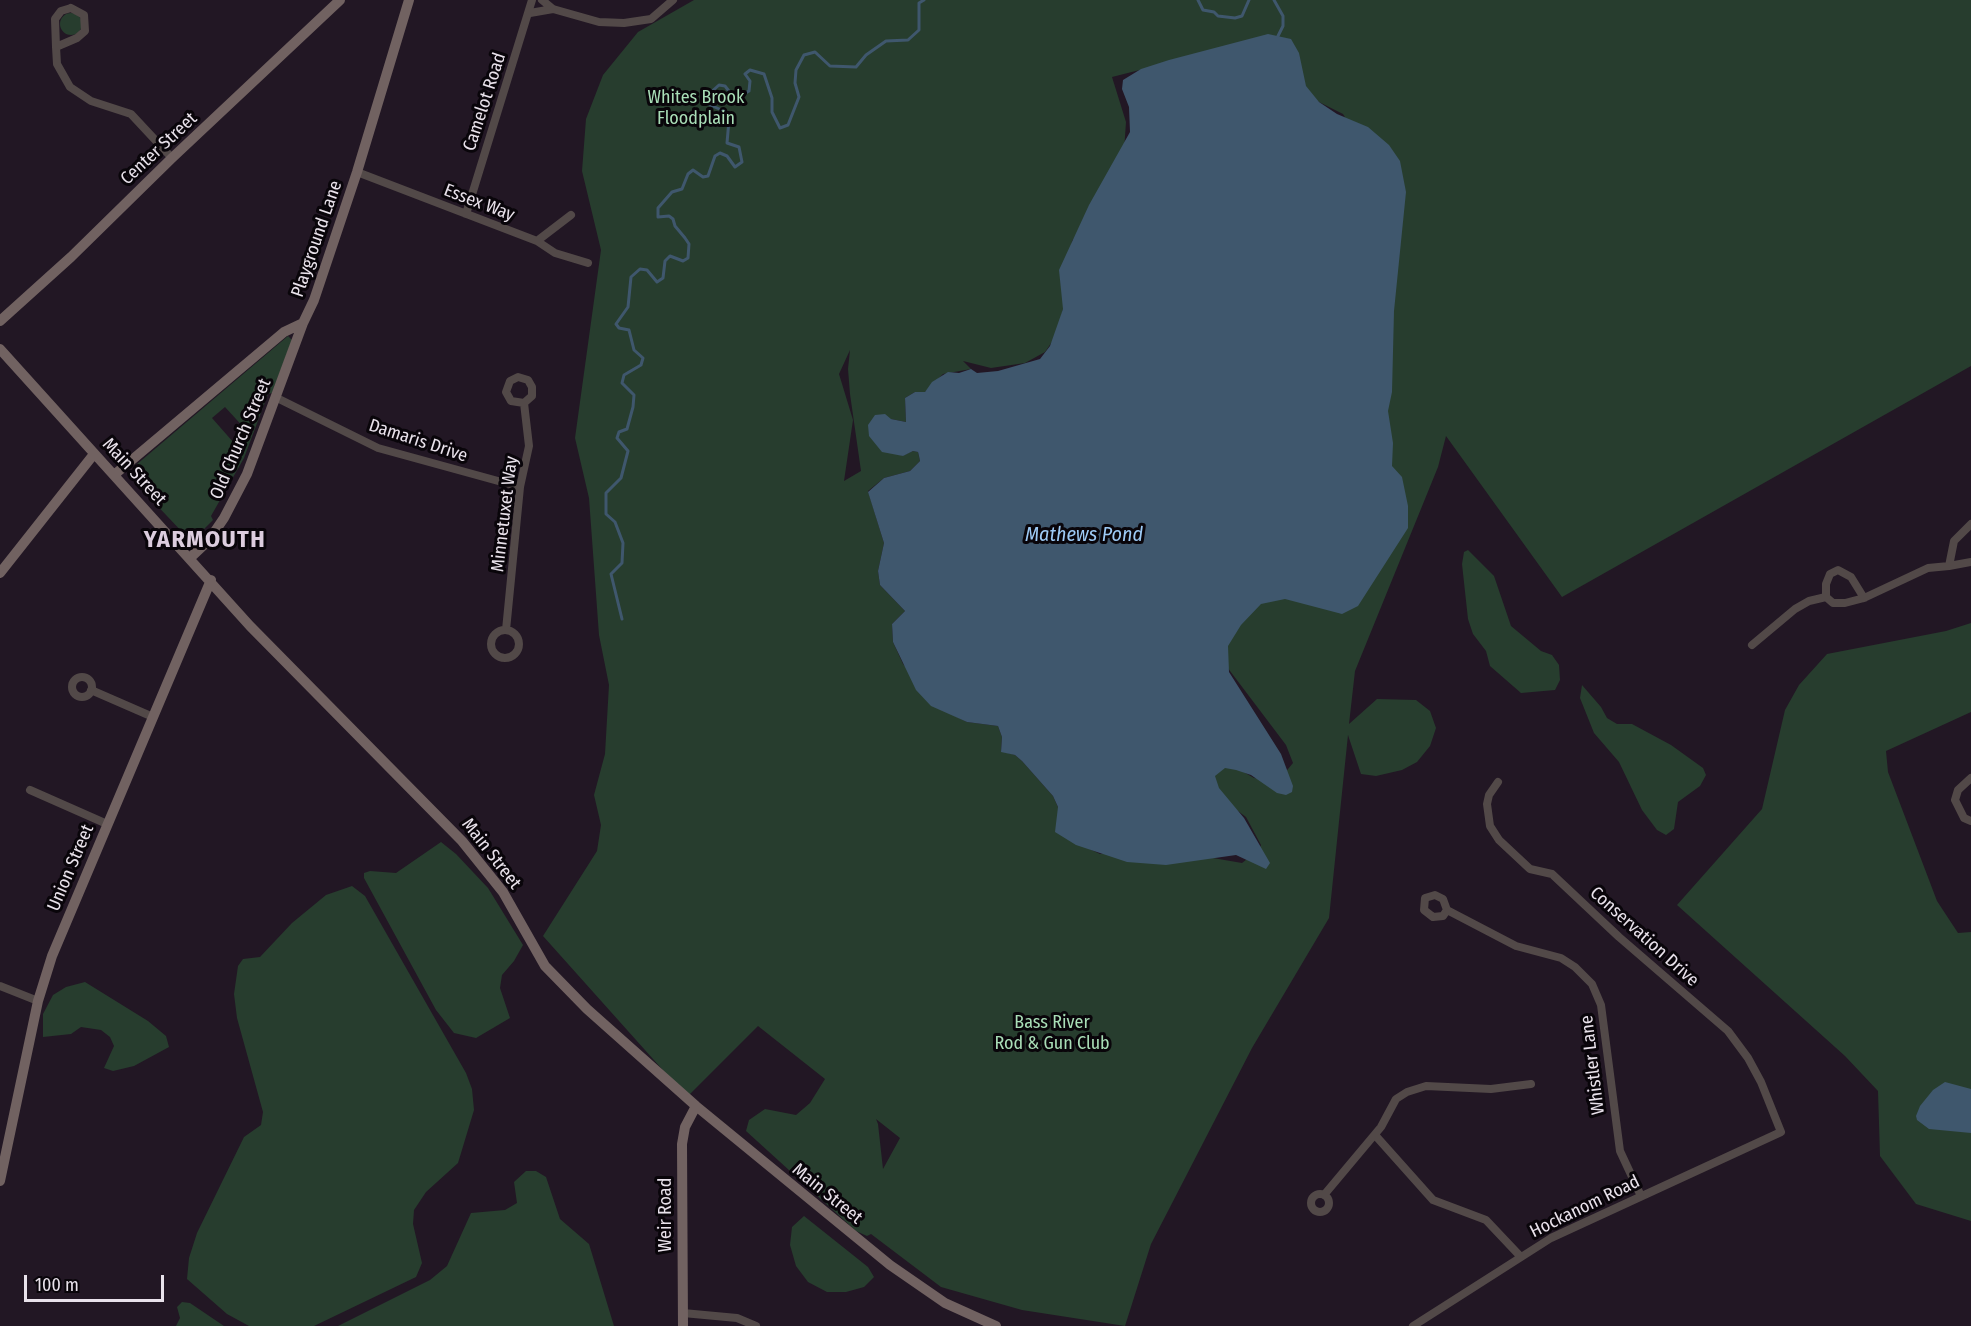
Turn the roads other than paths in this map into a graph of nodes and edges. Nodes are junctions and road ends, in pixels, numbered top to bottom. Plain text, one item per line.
1 (340, 0) edge
2 (409, 0) edge
3 (532, 0) edge
4 (542, 0) edge
5 (673, 0) edge
6 (553, 9) junction
7 (530, 13) junction
8 (56, 47) junction
9 (172, 158) junction
10 (357, 172) junction
11 (466, 214) junction
12 (571, 216) dead end
13 (537, 241) junction
14 (588, 262) dead end
15 (0, 321) edge
16 (303, 323) junction
17 (0, 349) edge
18 (277, 399) junction
19 (524, 403) dead end
20 (94, 454) junction
21 (114, 475) junction
22 (520, 487) junction
23 (1971, 524) edge
24 (191, 557) junction
25 (1971, 562) edge
26 (1949, 566) junction
27 (0, 573) edge
28 (211, 580) junction
29 (1826, 597) junction
30 (1864, 597) junction
31 (506, 630) dead end
32 (1752, 645) dead end
33 (91, 690) dead end
34 (153, 717) junction
35 (1971, 778) edge
36 (1498, 782) dead end
37 (30, 790) dead end
38 (1971, 821) edge
39 (107, 824) junction
40 (1447, 910) dead end
41 (0, 986) edge
42 (38, 1001) junction
43 (1531, 1084) dead end
44 (696, 1106) junction
45 (1781, 1132) joint
46 (1375, 1135) junction
47 (0, 1181) edge
48 (1324, 1195) dead end
49 (1641, 1196) junction
50 (1520, 1256) junction
51 (683, 1313) junction
52 (683, 1326) edge
53 (756, 1326) edge
54 (996, 1326) edge
55 (1413, 1326) edge

1 - 9 main road, Center Street
2 - 10 main road, Playground Lane
3 - 7 street, Camelot Road
4 - 6 street
5 - 6 street
6 - 7 street
7 - 11 street, Camelot Road
8 - 8 street
8 - 9 street
9 - 15 main road, Center Street
10 - 11 street, Essex Way
10 - 16 main road, Playground Lane
11 - 13 street, Essex Way
12 - 13 street
13 - 14 street, Essex Way
16 - 18 main road, Old Church Street
16 - 21 main road, Playground Lane
17 - 20 main road, Main Street
18 - 22 street, Damaris Drive
18 - 24 main road, Old Church Street
19 - 22 street, Minnetuxet Way
20 - 21 main road, Main Street
20 - 27 main road
21 - 24 main road, Main Street
22 - 31 street, Minnetuxet Way
23 - 26 street
24 - 28 main road, Main Street
25 - 26 street
26 - 30 street
28 - 34 main road, Union Street
28 - 44 main road, Main Street
29 - 30 street
29 - 30 street
29 - 32 street
33 - 34 street
34 - 39 main road, Union Street
35 - 38 street
36 - 45 street, Conservation Drive
37 - 39 street
39 - 42 main road, Union Street
40 - 49 street, Whistler Lane
41 - 42 street
42 - 47 main road, Union Street
43 - 46 street
44 - 51 main road, Weir Road
44 - 54 main road, Main Street
45 - 49 street, Hockanom Road
46 - 48 street
46 - 50 street
49 - 50 street, Hockanom Road
50 - 55 street, Hockanom Road
51 - 52 main road, Weir Road
51 - 53 street

